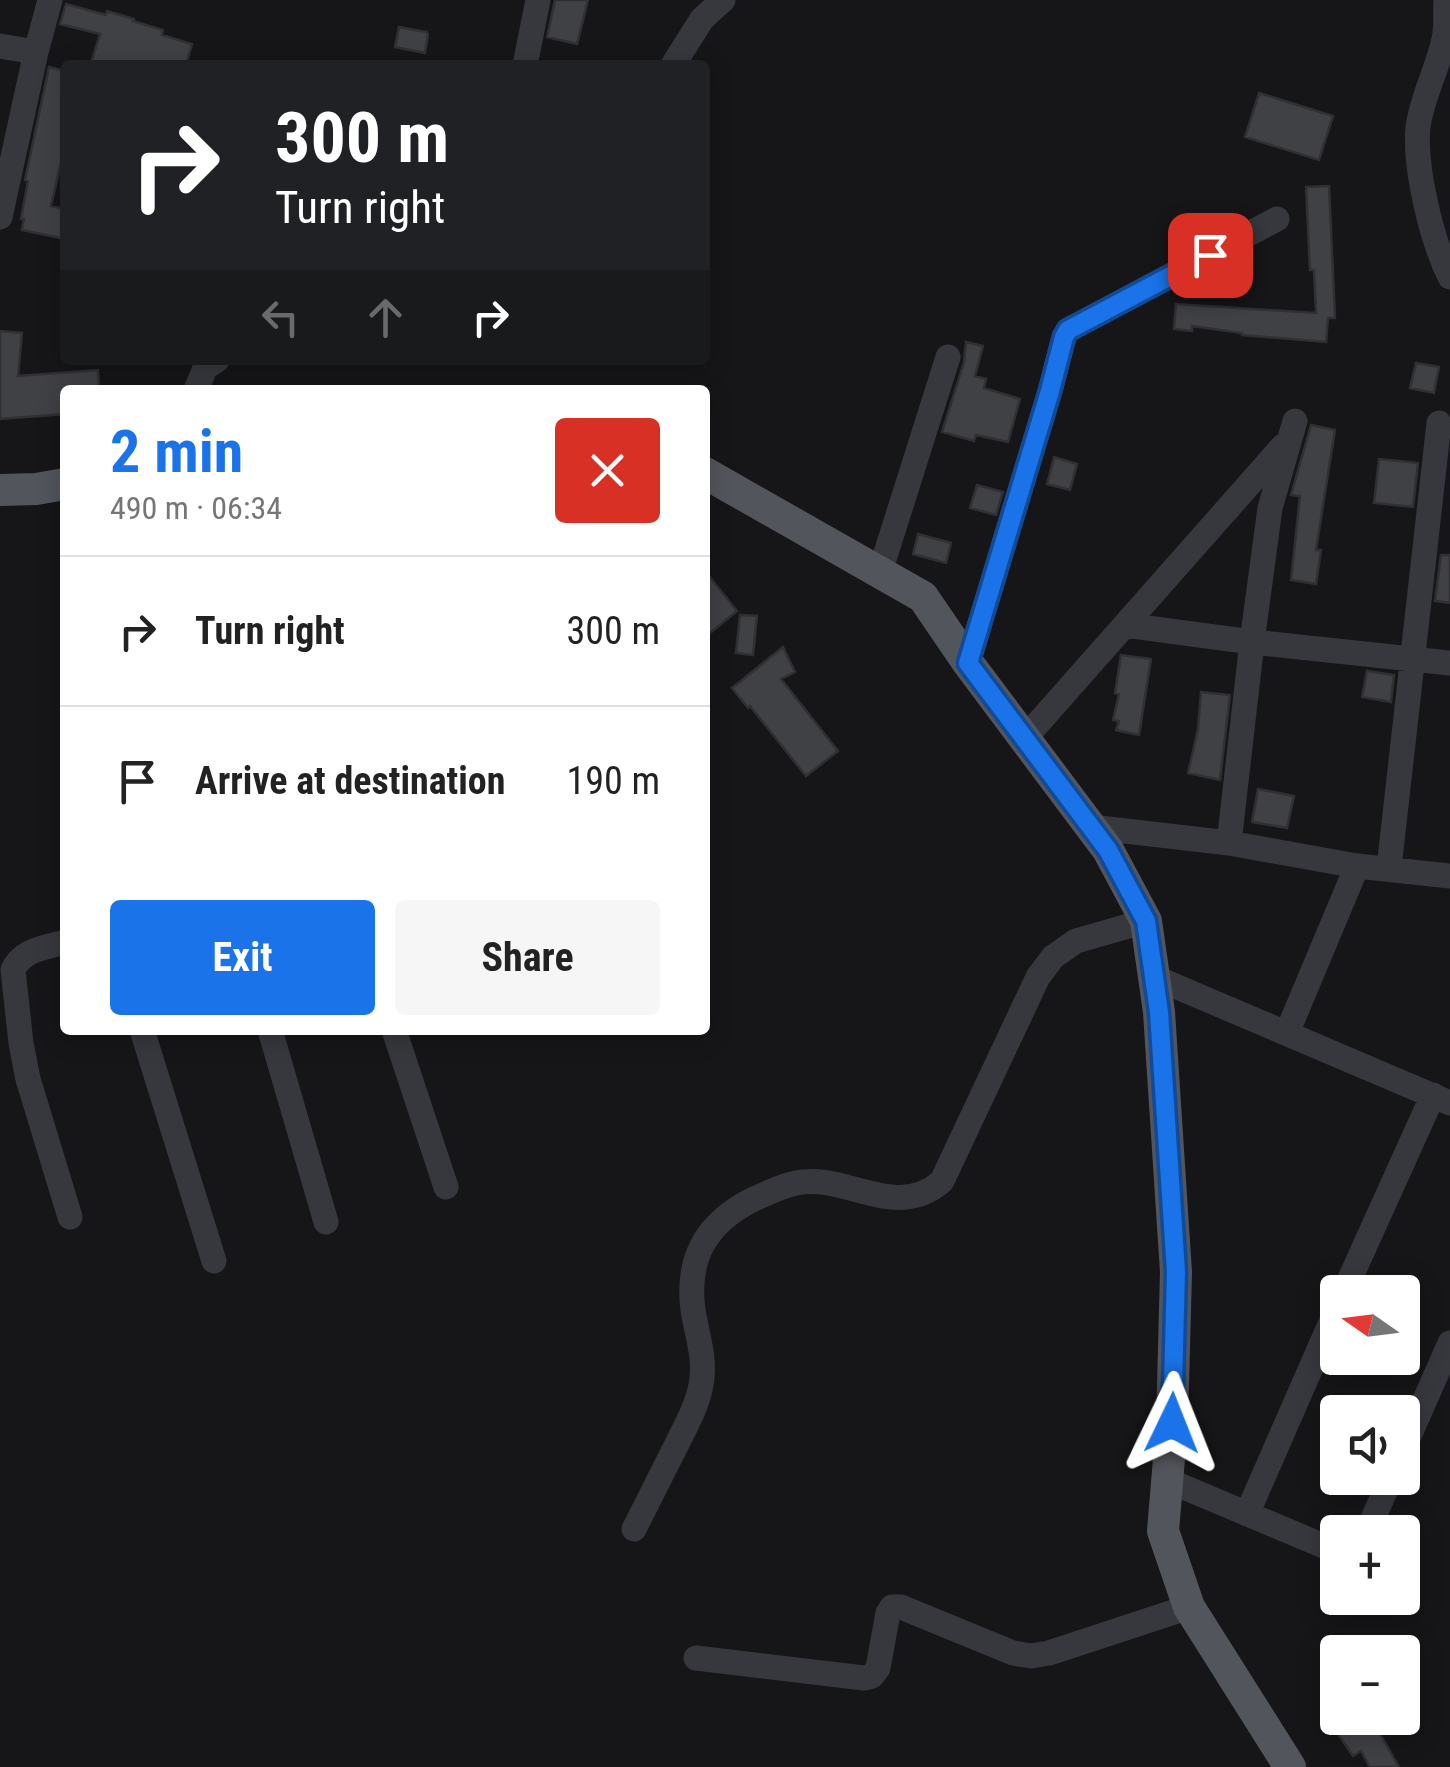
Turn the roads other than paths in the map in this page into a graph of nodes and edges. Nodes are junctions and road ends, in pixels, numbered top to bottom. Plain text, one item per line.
1 (50, 0) edge
2 (538, 0) edge
3 (722, 0) edge
4 (1446, 0) edge
5 (0, 46) edge
6 (36, 52) junction
7 (526, 60) edge
8 (676, 60) edge
9 (0, 217) edge
10 (1278, 219) dead end
11 (1450, 277) edge
12 (948, 357) dead end
13 (1440, 423) dead end
14 (710, 476) edge
15 (60, 485) edge
16 (0, 490) edge
17 (880, 572) junction
18 (1126, 625) junction
19 (1252, 642) junction
20 (1412, 658) junction
21 (968, 663) junction
22 (1450, 663) edge
23 (1025, 738) junction
24 (1091, 828) junction
25 (1229, 843) junction
26 (1358, 866) junction
27 (1389, 868) junction
28 (1450, 876) edge
29 (1146, 921) junction
30 (60, 943) edge
31 (1154, 977) junction
32 (1287, 1033) junction
33 (144, 1035) edge
34 (271, 1035) edge
35 (396, 1035) edge
36 (1441, 1099) edge
37 (446, 1188) dead end
38 (70, 1217) dead end
39 (326, 1222) dead end
40 (214, 1261) dead end
41 (1353, 1275) edge
42 (1450, 1343) edge
43 (1320, 1347) edge
44 (1420, 1411) edge
45 (1167, 1480) junction
46 (1247, 1514) junction
47 (634, 1529) dead end
48 (1320, 1544) edge
49 (1189, 1607) junction
50 (696, 1658) dead end
51 (1290, 1767) edge

1 - 6 street
2 - 7 street
3 - 8 street
4 - 11 street
5 - 6 street
6 - 9 street
10 - 21 street
12 - 17 street
13 - 20 street
14 - 17 main road
15 - 16 main road
17 - 21 main road
18 - 19 street
18 - 19 street
18 - 23 street
19 - 20 street
19 - 25 street
20 - 22 street
20 - 27 street
21 - 23 main road
23 - 24 main road
24 - 25 street
24 - 29 main road
25 - 26 street
26 - 27 street
26 - 32 street
27 - 28 street
29 - 31 main road
29 - 47 street
30 - 38 street
31 - 32 street
31 - 45 main road
32 - 36 street
33 - 40 street
34 - 39 street
35 - 37 street
36 - 41 street
42 - 44 street
43 - 46 street
45 - 46 street
45 - 49 main road
46 - 48 street
49 - 50 street
49 - 51 main road

